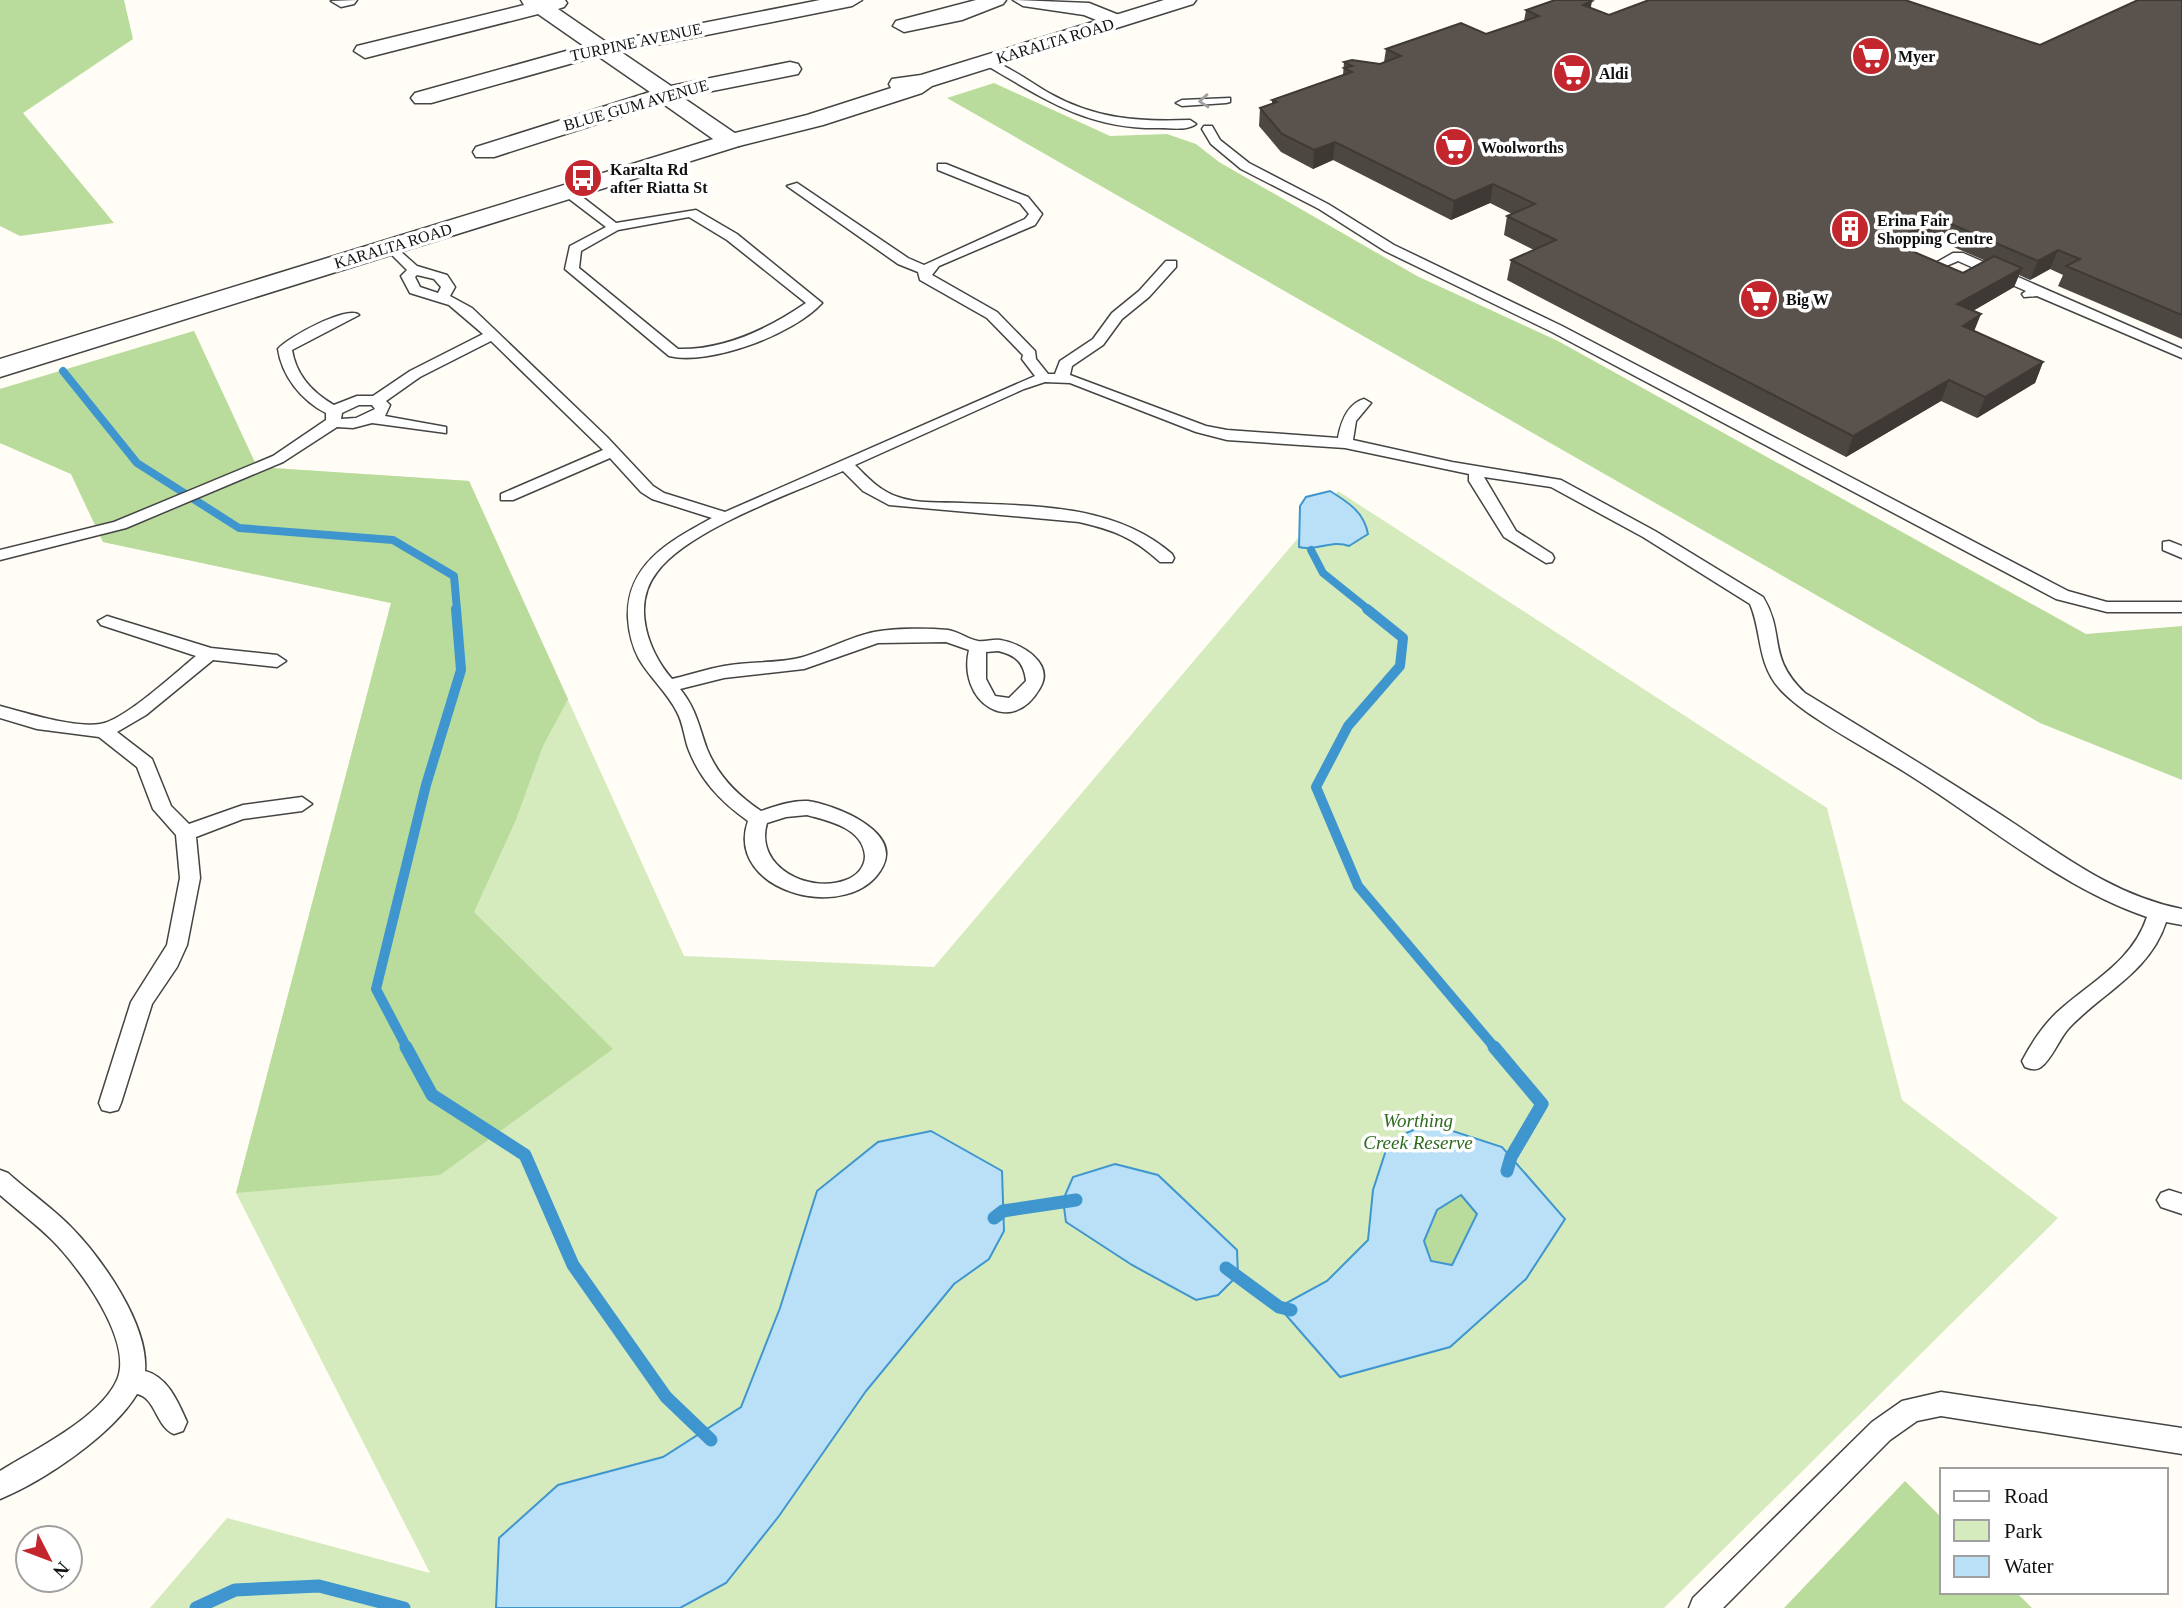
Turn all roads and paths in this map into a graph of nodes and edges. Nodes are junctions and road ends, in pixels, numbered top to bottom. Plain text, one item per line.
1 (852, 0) edge
2 (996, 0) edge
3 (1023, 0) edge
4 (1186, 0) edge
5 (551, 2) edge
6 (1116, 22) junction
7 (904, 26) dead end
8 (611, 46) junction
9 (365, 51) dead end
10 (988, 62) junction
11 (790, 69) dead end
12 (678, 91) junction
13 (423, 98) dead end
14 (1226, 100) dead end
15 (715, 103) dead end
16 (1182, 103) dead end
17 (1206, 120) joint
18 (734, 129) junction
19 (485, 152) dead end
20 (942, 167) dead end
21 (793, 186) dead end
22 (568, 192) junction
23 (614, 227) junction
24 (391, 247) junction
25 (1171, 264) dead end
26 (1939, 265) edge
27 (415, 270) junction
28 (925, 270) junction
29 (444, 295) junction
30 (352, 315) dead end
31 (492, 335) junction
32 (1030, 354) junction
33 (2182, 354) edge
34 (0, 368) edge
35 (1063, 371) junction
36 (1044, 378) junction
37 (377, 400) junction
38 (1364, 403) dead end
39 (334, 416) junction
40 (372, 418) junction
41 (441, 430) dead end
42 (1345, 443) junction
43 (612, 452) junction
44 (845, 464) junction
45 (1476, 471) junction
46 (507, 497) dead end
47 (726, 517) junction
48 (0, 555) edge
49 (1166, 558) dead end
50 (1546, 558) dead end
51 (2182, 607) edge
52 (107, 621) dead end
53 (978, 647) dead end
54 (209, 654) junction
55 (277, 661) dead end
56 (669, 686) junction
57 (0, 712) edge
58 (104, 731) junction
59 (302, 804) dead end
60 (759, 819) junction
61 (186, 833) junction
62 (2158, 914) junction
63 (2182, 917) edge
64 (2033, 1061) dead end
65 (110, 1102) dead end
66 (0, 1180) edge
67 (131, 1382) junction
68 (174, 1422) dead end
69 (2182, 1441) edge
70 (0, 1486) edge
71 (1703, 1608) edge

1 - 8 street, TURPINE AVENUE
2 - 7 street
3 - 6 street
4 - 6 street, KARALTA ROAD
5 - 8 street
5 - 9 street
6 - 10 street, KARALTA ROAD
8 - 12 street
8 - 13 street, TURPINE AVENUE
10 - 17 lane
10 - 18 street, KARALTA ROAD
11 - 12 street, BLUE GUM AVENUE
12 - 15 street
12 - 18 street
12 - 19 street, BLUE GUM AVENUE
14 -> 16 lane
17 - 51 lane
18 - 22 street, KARALTA ROAD
20 - 28 lane
21 - 28 lane
22 - 23 lane
22 - 24 street, KARALTA ROAD
23 - 23 lane
24 - 27 lane
24 - 34 street, KARALTA ROAD
25 - 35 lane
26 - 33 lane
27 - 29 lane
27 - 29 lane
28 - 32 lane
29 - 31 lane
30 - 39 lane
31 - 37 lane
31 - 43 lane
32 - 35 lane
32 - 36 lane
35 - 36 lane
35 - 42 lane
36 - 44 lane
37 - 39 lane
37 - 40 lane
38 - 42 lane
39 - 40 lane
39 - 48 lane
40 - 41 lane
42 - 45 lane
43 - 46 lane
43 - 47 lane
44 - 47 lane
44 - 49 lane
45 - 50 lane
45 - 62 lane
47 - 56 lane
52 - 54 lane
53 - 56 lane
54 - 55 lane
54 - 58 lane
56 - 60 lane
57 - 58 lane
58 - 61 lane
59 - 61 lane
60 - 60 lane
61 - 65 lane
62 - 63 lane
62 - 64 lane
66 - 67 lane
67 - 68 lane
67 - 70 lane
69 - 71 lane

